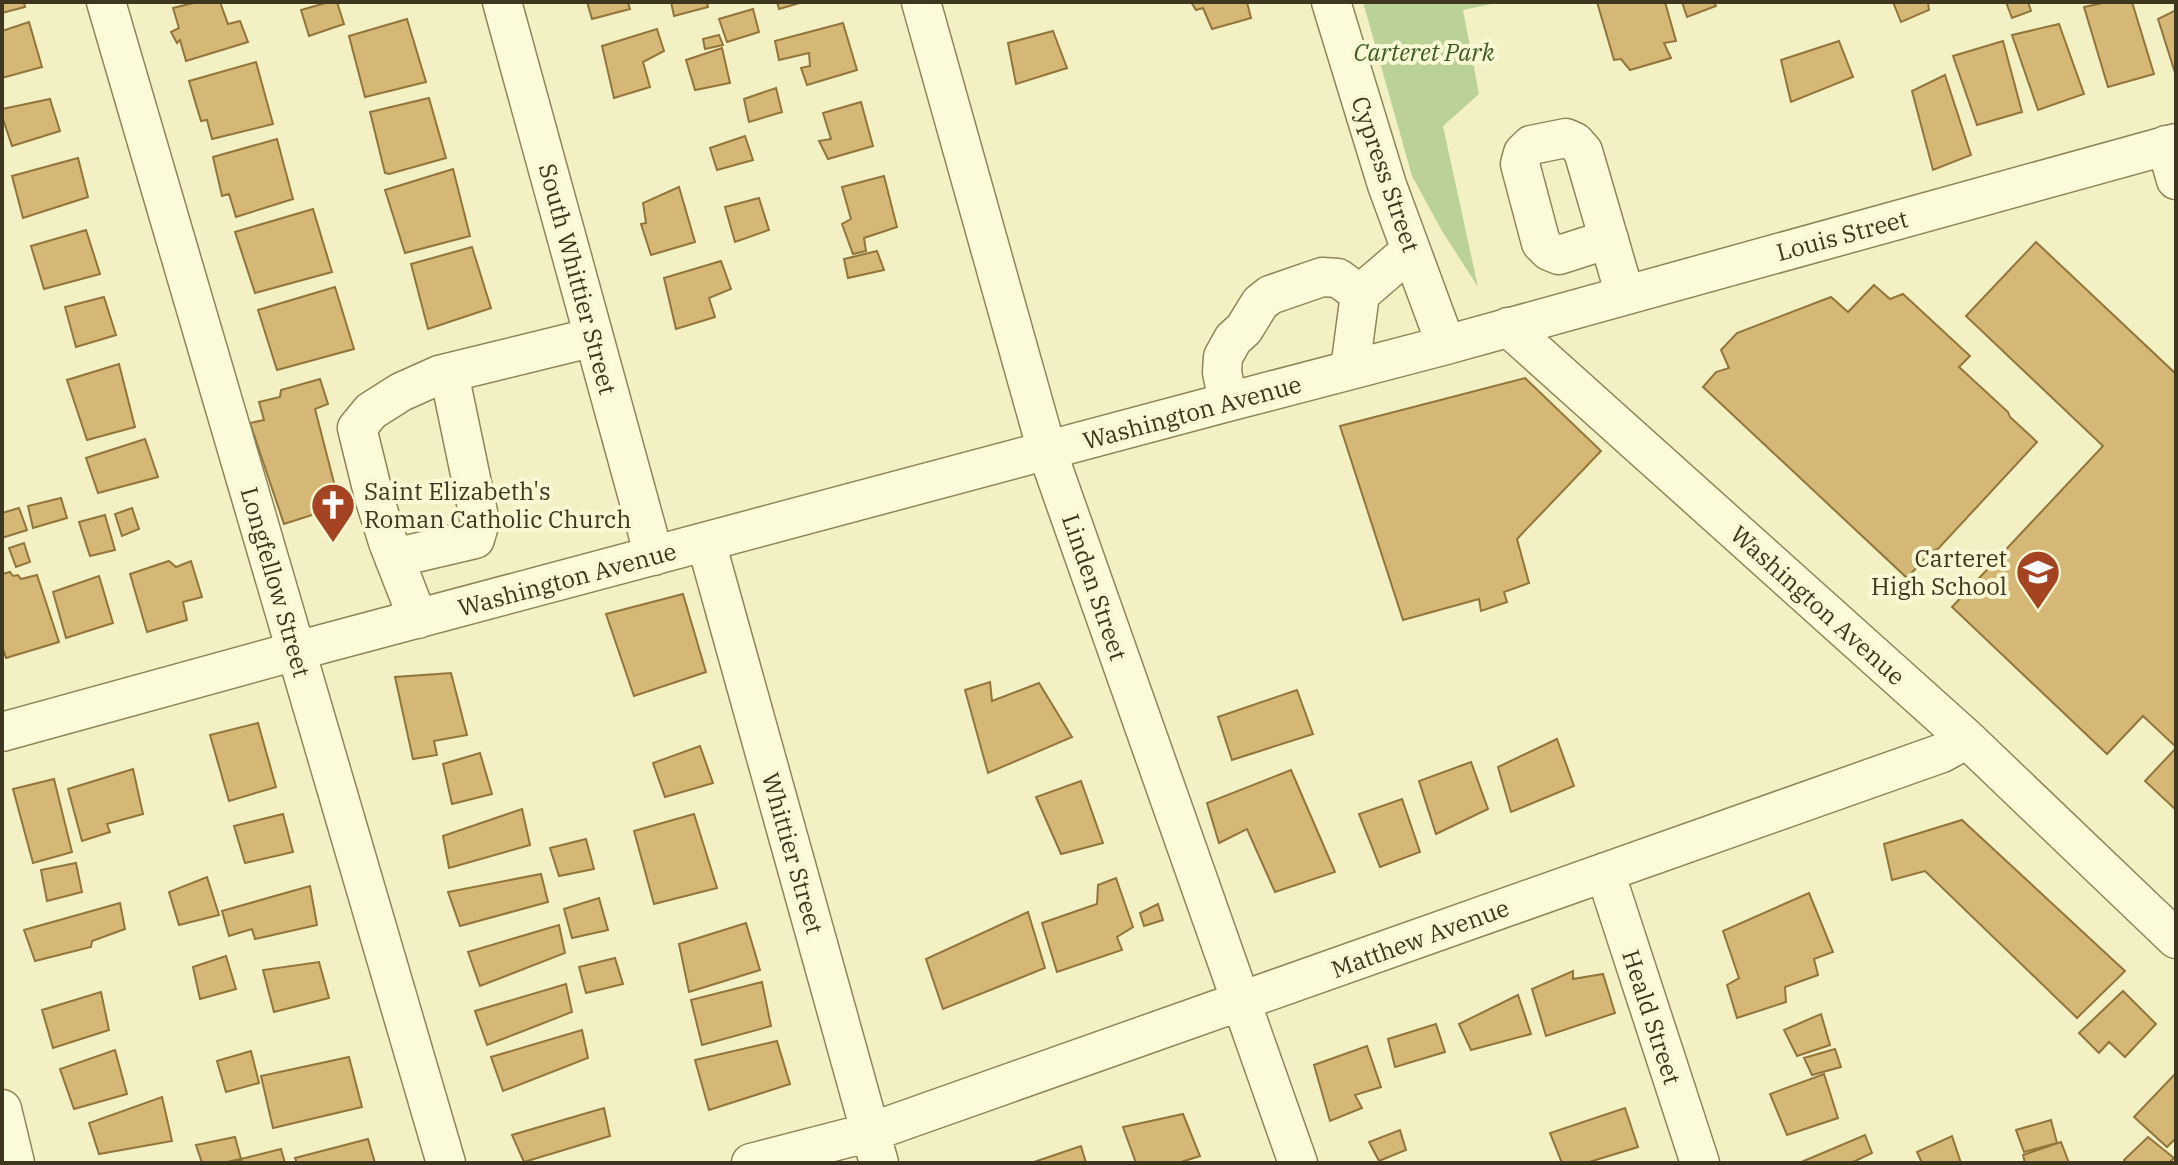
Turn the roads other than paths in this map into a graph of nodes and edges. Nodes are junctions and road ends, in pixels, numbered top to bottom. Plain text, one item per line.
1 (106, 2) edge
2 (502, 2) edge
3 (921, 2) edge
4 (1331, 2) edge
5 (2173, 156) edge
6 (1609, 239) dead end
7 (1411, 250) junction
8 (1360, 294) junction
9 (1625, 295) junction
10 (1508, 327) junction
11 (594, 337) junction
12 (1446, 345) junction
13 (1350, 369) junction
14 (449, 373) junction
15 (1228, 402) junction
16 (1047, 451) junction
17 (706, 542) junction
18 (654, 556) junction
19 (394, 558) junction
20 (418, 619) junction
21 (296, 651) junction
22 (2, 732) edge
23 (1967, 739) junction
24 (1605, 872) junction
25 (2176, 939) edge
26 (1241, 1001) junction
27 (2, 1109) edge
28 (875, 1148) edge
29 (15, 1163) edge
30 (446, 1163) edge
31 (751, 1163) edge
32 (1298, 1163) edge
33 (1700, 1163) edge

1 - 21 street, Longfellow Street
2 - 11 street, South Whittier Street
3 - 16 street, Linden Street
4 - 7 street, Cypress Street
5 - 9 street, Louis Street
6 - 9 street
7 - 8 street
7 - 12 street, Cypress Street
8 - 13 street
8 - 15 street
9 - 10 street, Louis Street
10 - 12 street, Washington Avenue
10 - 23 street, Washington Avenue
11 - 14 street
11 - 18 street, South Whittier Street
12 - 13 street, Washington Avenue
13 - 15 street, Washington Avenue
14 - 19 street
14 - 19 street
15 - 16 street, Washington Avenue
16 - 17 street, Washington Avenue
16 - 26 street, Linden Street
17 - 18 street, Washington Avenue
17 - 28 street, Whittier Street
18 - 20 street, Washington Avenue
19 - 20 street
20 - 21 street, Washington Avenue
21 - 22 street, Washington Avenue
21 - 30 street, Longfellow Street
23 - 24 street, Matthew Avenue
23 - 25 street, Washington Avenue
24 - 26 street, Matthew Avenue
24 - 33 street, Heald Street
26 - 28 street, Matthew Avenue
26 - 32 street, Linden Street
27 - 29 street
28 - 31 street, Matthew Avenue

